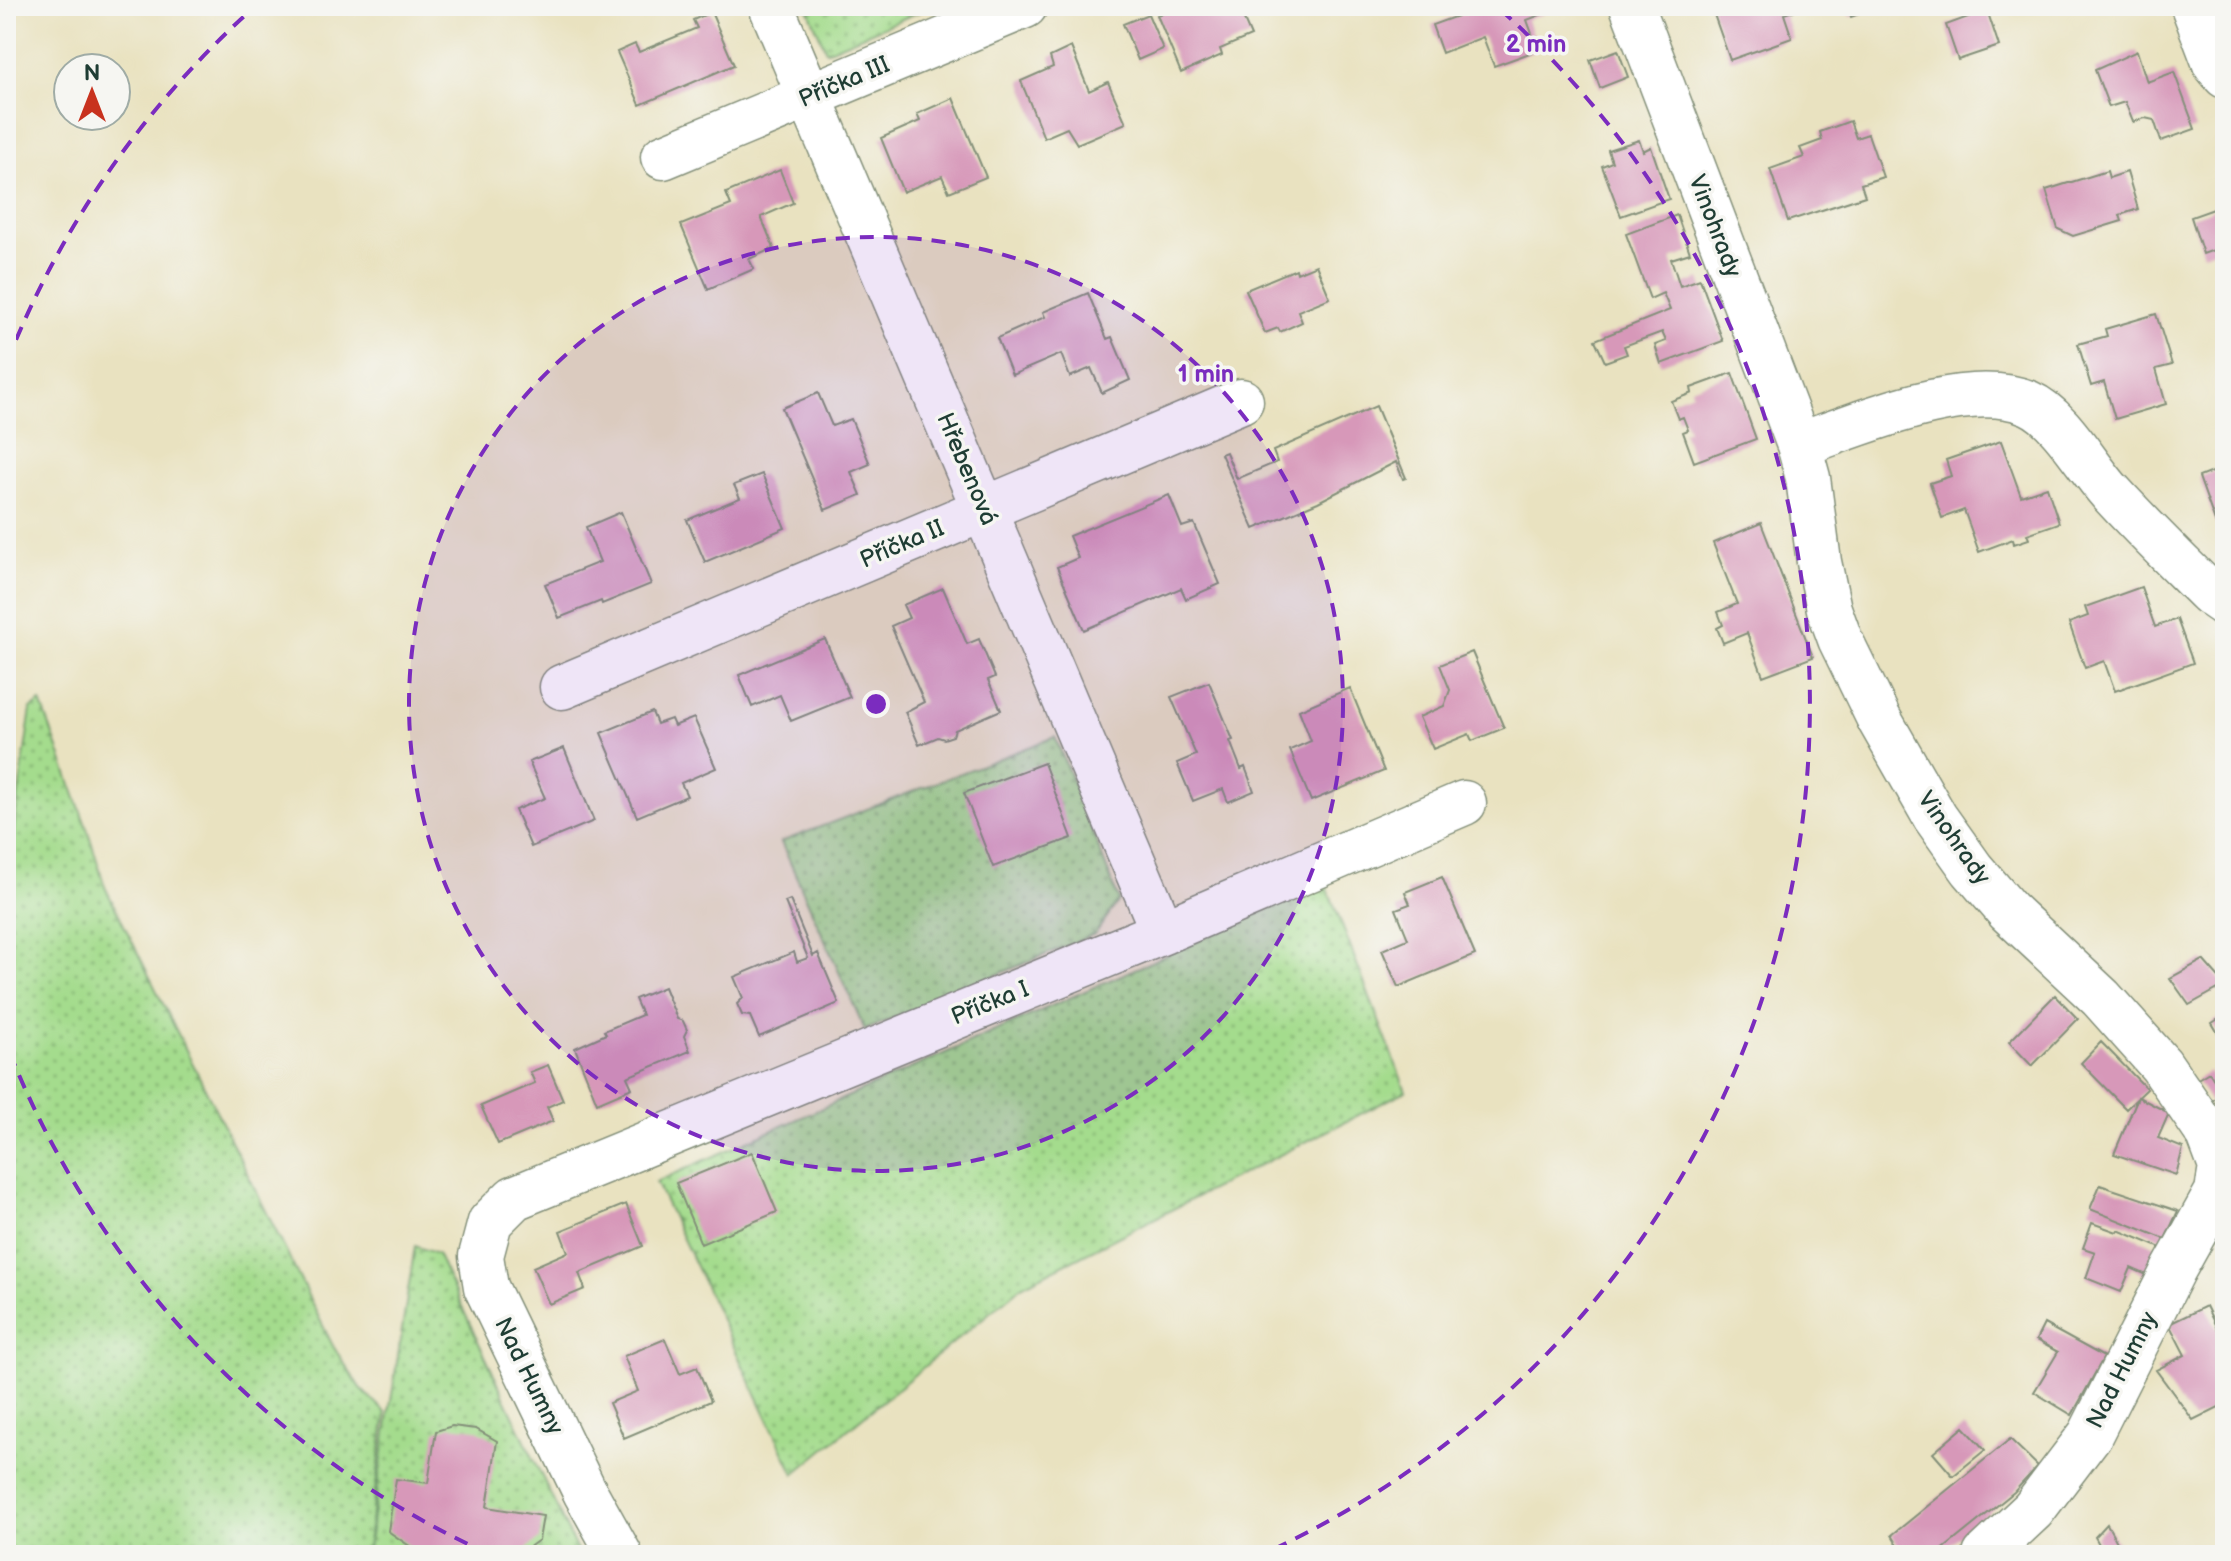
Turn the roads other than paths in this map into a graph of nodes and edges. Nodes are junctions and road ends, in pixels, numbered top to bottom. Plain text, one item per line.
1 (771, 6) edge
2 (1025, 6) edge
3 (1632, 6) edge
4 (2193, 6) edge
5 (2225, 76) edge
6 (810, 96) junction
7 (663, 157) dead end
8 (1241, 401) dead end
9 (1799, 445) junction
10 (984, 509) junction
11 (2225, 604) edge
12 (562, 687) dead end
13 (1464, 803) dead end
14 (1163, 932) junction
15 (2223, 1166) edge
16 (514, 1198) joint
17 (620, 1555) edge
18 (1985, 1555) edge

1 - 6 street, Hřebenová
2 - 6 street, Příčka III
3 - 9 street, Vinohrady
4 - 5 street
6 - 7 street, Příčka III
6 - 10 street, Hřebenová
8 - 10 street, Příčka II
9 - 11 street
9 - 15 street, Vinohrady
10 - 12 street, Příčka II
10 - 14 street, Hřebenová
13 - 14 street, Příčka I
14 - 16 street, Příčka I
15 - 18 street, Nad Humny
16 - 17 street, Nad Humny

